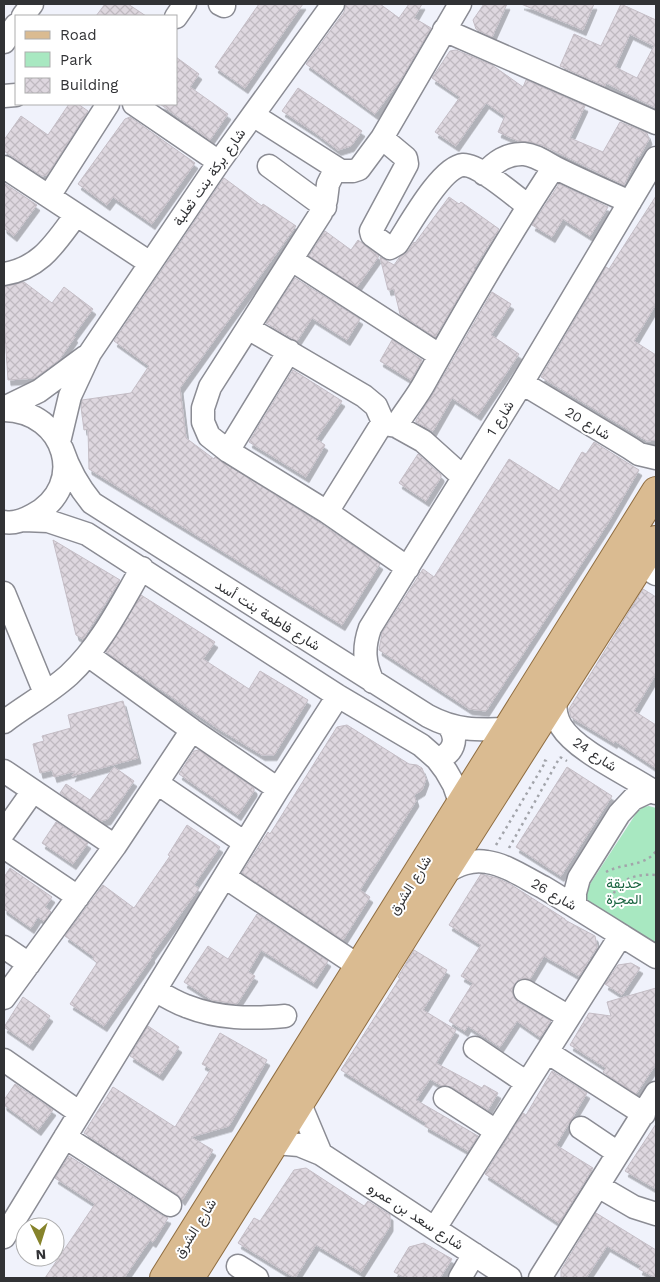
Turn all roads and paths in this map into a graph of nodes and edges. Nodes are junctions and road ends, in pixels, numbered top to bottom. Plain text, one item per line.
1 (32, 4) edge
2 (185, 4) edge
3 (333, 4) edge
4 (460, 4) edge
5 (24, 15) edge
6 (177, 15) edge
7 (15, 26) edge
8 (444, 30) junction
9 (4, 42) edge
10 (107, 105) edge
11 (135, 105) edge
12 (253, 114) junction
13 (656, 123) edge
14 (382, 138) junction
15 (656, 158) edge
16 (219, 162) junction
17 (269, 166) dead end
18 (4, 167) edge
19 (554, 167) junction
20 (336, 168) junction
21 (484, 174) junction
22 (49, 196) junction
23 (630, 202) junction
24 (528, 206) junction
25 (325, 207) junction
26 (76, 215) junction
27 (292, 260) junction
28 (150, 263) junction
29 (4, 274) edge
30 (248, 328) junction
31 (288, 351) junction
32 (90, 353) junction
33 (439, 355) junction
34 (522, 383) junction
35 (4, 409) edge
36 (390, 424) junction
37 (61, 446) junction
38 (228, 451) junction
39 (656, 458) edge
40 (463, 477) junction
41 (656, 492) edge
42 (326, 512) junction
43 (10, 522) edge
44 (656, 540) edge
45 (142, 568) junction
46 (408, 568) junction
47 (649, 570) edge
48 (4, 593) edge
49 (88, 655) junction
50 (373, 682) junction
51 (46, 693) junction
52 (338, 696) junction
53 (555, 700) junction
54 (4, 722) edge
55 (449, 726) junction
56 (508, 729) junction
57 (192, 730) junction
58 (565, 748) junction
59 (437, 759) junction
60 (541, 759) dead end
61 (568, 762) dead end
62 (4, 771) edge
63 (157, 783) junction
64 (278, 789) junction
65 (33, 791) junction
66 (654, 791) edge
67 (461, 805) junction
68 (4, 832) edge
69 (245, 843) junction
70 (115, 846) junction
71 (4, 847) edge
72 (502, 848) dead end
73 (507, 851) dead end
74 (656, 851) edge
75 (444, 873) junction
76 (656, 875) edge
77 (602, 876) dead end
78 (225, 877) junction
79 (78, 898) junction
80 (604, 905) dead end
81 (575, 906) junction
82 (621, 935) junction
83 (4, 947) edge
84 (656, 957) edge
85 (29, 964) junction
86 (360, 967) junction
87 (155, 990) junction
88 (525, 991) dead end
89 (4, 998) edge
90 (285, 1016) dead end
91 (569, 1017) junction
92 (475, 1048) dead end
93 (547, 1052) junction
94 (4, 1060) edge
95 (527, 1083) junction
96 (656, 1094) edge
97 (445, 1098) dead end
98 (300, 1104) junction
99 (80, 1113) junction
100 (644, 1114) junction
101 (581, 1128) dead end
102 (496, 1132) junction
103 (65, 1137) junction
104 (275, 1143) junction
105 (321, 1154) junction
106 (618, 1154) junction
107 (598, 1186) junction
108 (170, 1205) dead end
109 (656, 1214) edge
110 (435, 1228) junction
111 (4, 1237) edge
112 (211, 1247) junction
113 (474, 1254) junction
114 (170, 1276) edge
115 (201, 1278) edge
116 (460, 1278) edge
117 (510, 1278) edge
118 (540, 1278) edge

1 - 5 street
2 - 6 street
3 - 12 street, شارع بركة بنت ثعلبة
4 - 8 street
7 - 9 street
8 - 13 street
8 - 14 street
10 - 22 street
11 - 16 street
12 - 16 street, شارع بركة بنت ثعلبة
12 - 20 street
14 - 20 street
14 - 21 street
15 - 23 street, شارع 1
16 - 28 street, شارع بركة بنت ثعلبة
17 - 25 street
18 - 22 street
19 - 21 street
19 - 23 street
19 - 24 street
20 - 25 street
21 - 24 street
22 - 26 street
23 - 34 street, شارع 1
24 - 33 street
25 - 27 street
26 - 28 street
26 - 29 street
27 - 30 street
27 - 33 street
28 - 32 street, شارع بركة بنت ثعلبة
30 - 31 street
30 - 38 street
31 - 36 street
31 - 38 street
32 - 35 street, شارع بركة بنت ثعلبة
32 - 37 street, شارع بركة بنت ثعلبة
33 - 36 street
34 - 39 street, شارع 20
34 - 40 street, شارع 1
35 - 37 street
36 - 40 street
36 - 42 street
37 - 43 street, شارع بركة بنت ثعلبة
37 - 50 street, شارع فاطمة بنت أسد
38 - 42 street
40 - 46 street, شارع 1
41 - 56 main road, شارع الشرق
42 - 46 street
43 - 45 street, شارع فاطمة بنت أسد
44 - 47 main road, شارع الشرق
45 - 49 street
45 - 52 street, شارع فاطمة بنت أسد
46 - 50 street, شارع 1
47 - 53 main road, شارع الشرق
48 - 51 street
49 - 51 street
49 - 57 street
50 - 55 street, شارع فاطمة بنت أسد
51 - 54 street
52 - 59 street, شارع فاطمة بنت أسد
52 - 64 street
53 - 58 street, شارع 24
53 - 75 main road, شارع الشرق
55 - 56 street, شارع فاطمة بنت أسد
55 - 59 street
56 - 67 main road, شارع الشرق
57 - 63 street
57 - 64 street
58 - 61 path
58 - 66 street, شارع 24
58 - 73 path
59 - 67 street, شارع فاطمة بنت أسد
60 - 72 path
62 - 65 street
63 - 69 street
63 - 70 street
64 - 69 street
65 - 68 street
65 - 70 street
66 - 81 street
67 - 86 main road, شارع الشرق
69 - 78 street
70 - 79 street
71 - 79 street
74 - 77 path
75 - 81 street, شارع 26
75 - 98 main road, شارع الشرق
76 - 80 path
78 - 86 street
78 - 87 street
79 - 85 street
81 - 82 street, شارع 26
82 - 84 street, شارع 26
82 - 91 street
83 - 85 street
85 - 89 street
86 - 114 main road, شارع الشرق
87 - 90 street
87 - 99 street
88 - 91 street
91 - 93 street
92 - 95 street
93 - 95 street
93 - 100 street
94 - 99 street
95 - 102 street
96 - 100 street
97 - 102 street
98 - 104 main road, شارع الشرق
98 - 105 street
99 - 103 street
100 - 106 street
101 - 106 street
102 - 110 street
103 - 108 street
103 - 111 street
104 - 105 street, شارع سعد بن عمرو
104 - 112 main road, شارع الشرق
105 - 110 street, شارع سعد بن عمرو
106 - 107 street
107 - 109 street
107 - 118 street
110 - 113 street, شارع سعد بن عمرو
112 - 114 main road, شارع الشرق
112 - 115 main road
113 - 116 street
113 - 117 street, شارع سعد بن عمرو

